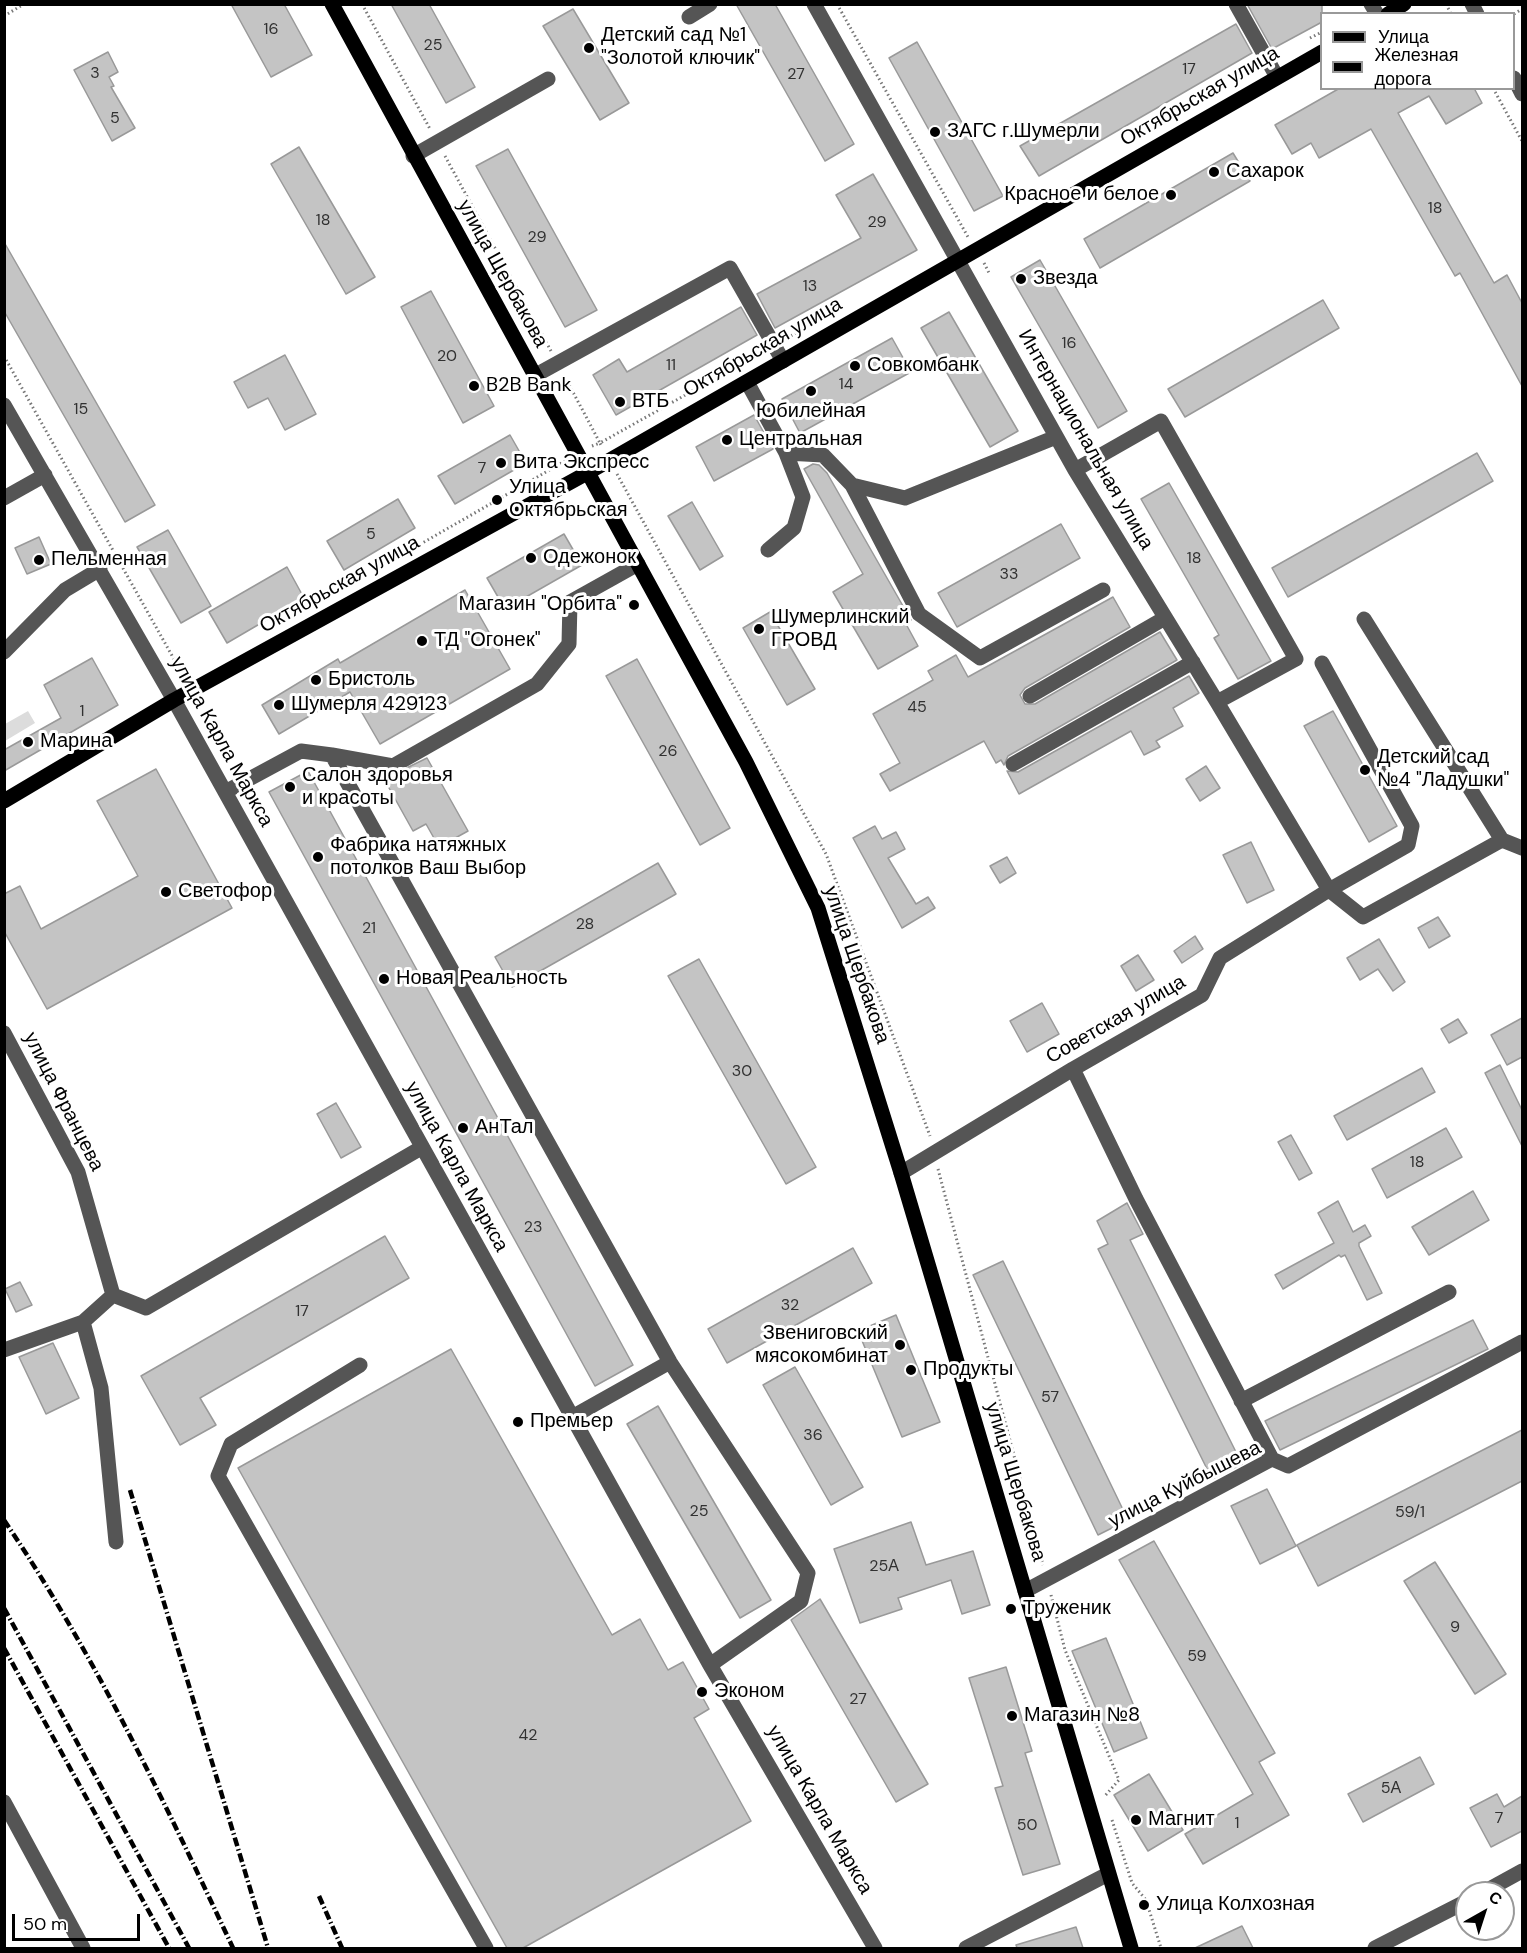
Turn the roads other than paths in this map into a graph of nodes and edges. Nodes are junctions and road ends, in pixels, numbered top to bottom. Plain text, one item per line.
1 (332, 4) edge
2 (710, 4) edge
3 (814, 4) edge
4 (1236, 4) edge
5 (1404, 4) edge
6 (1391, 12) edge
7 (689, 17) dead end
8 (1320, 53) edge
9 (1277, 78) junction
10 (548, 79) dead end
11 (1515, 80) edge
12 (1522, 94) edge
13 (413, 156) junction
14 (958, 260) junction
15 (783, 361) junction
16 (534, 376) junction
17 (747, 382) junction
18 (4, 405) edge
19 (1056, 437) junction
20 (786, 453) junction
21 (1075, 470) junction
22 (589, 472) junction
23 (45, 475) junction
24 (852, 485) junction
25 (4, 498) edge
26 (768, 550) dead end
27 (638, 564) junction
28 (100, 569) junction
29 (1103, 590) dead end
30 (1166, 618) junction
31 (1364, 619) dead end
32 (4, 652) edge
33 (1193, 663) junction
34 (1322, 663) dead end
35 (1030, 696) dead end
36 (174, 700) junction
37 (1217, 702) junction
38 (332, 755) junction
39 (1013, 764) dead end
40 (225, 792) junction
41 (4, 801) edge
42 (1502, 840) junction
43 (1522, 848) edge
44 (1329, 890) junction
45 (4, 1033) edge
46 (1073, 1069) junction
47 (421, 1148) junction
48 (901, 1173) junction
49 (1449, 1292) dead end
50 (113, 1295) junction
51 (83, 1322) junction
52 (1522, 1342) edge
53 (4, 1350) edge
54 (670, 1362) junction
55 (360, 1365) dead end
56 (1242, 1401) junction
57 (572, 1417) junction
58 (1272, 1459) junction
59 (116, 1542) dead end
60 (1025, 1591) junction
61 (710, 1665) junction
62 (4, 1802) edge
63 (1522, 1871) edge
64 (1108, 1874) junction
65 (1504, 1881) edge
66 (1455, 1909) edge
67 (1405, 1943) edge
68 (83, 1948) edge
69 (486, 1948) edge
70 (875, 1948) edge
71 (966, 1948) edge
72 (1131, 1948) edge
73 (1375, 1948) edge

1 - 13 main road, улица Щербакова
2 - 7 street
3 - 14 street, Интернациональная улица
4 - 9 street
5 - 6 main road
8 - 9 main road, Октябрьская улица
9 - 14 main road, Октябрьская улица
10 - 13 street
11 - 12 street
13 - 16 main road, улица Щербакова
14 - 15 main road, Октябрьская улица
14 - 19 street, Интернациональная улица
15 - 16 street
15 - 17 main road, Октябрьская улица
16 - 22 main road, улица Щербакова
17 - 20 street
17 - 22 main road, Октябрьская улица
18 - 23 street, улица Карла Маркса
19 - 21 street, Интернациональная улица
19 - 24 street
20 - 24 street
20 - 26 street
21 - 30 street, Интернациональная улица
21 - 37 street
22 - 27 main road, улица Щербакова
22 - 36 main road, Октябрьская улица
23 - 25 street
23 - 28 street, улица Карла Маркса
24 - 29 street
27 - 38 street
27 - 48 main road, улица Щербакова
28 - 32 street
28 - 36 street, улица Карла Маркса
30 - 33 street, Интернациональная улица
30 - 35 street
31 - 42 street
33 - 37 street, Интернациональная улица
33 - 39 street
34 - 44 street, Советская улица
36 - 40 street, улица Карла Маркса
36 - 41 main road, Октябрьская улица
37 - 44 street, Интернациональная улица
38 - 40 street
38 - 54 street
40 - 47 street, улица Карла Маркса
42 - 43 street
42 - 44 street
44 - 46 street, Советская улица
45 - 50 street, улица Францева
46 - 48 street, Советская улица
46 - 56 street
47 - 50 street
47 - 57 street, улица Карла Маркса
48 - 60 main road, улица Щербакова
49 - 56 street
50 - 51 street
51 - 53 street
51 - 59 street
52 - 58 street, улица Куйбышева
54 - 57 street
54 - 61 street
55 - 69 street
56 - 58 street
57 - 61 street, улица Карла Маркса
58 - 60 street, улица Куйбышева
60 - 64 main road, улица Щербакова
61 - 70 street, улица Карла Маркса
62 - 68 street
63 - 65 street
64 - 71 street
64 - 72 main road, улица Щербакова
66 - 67 street
67 - 73 street

